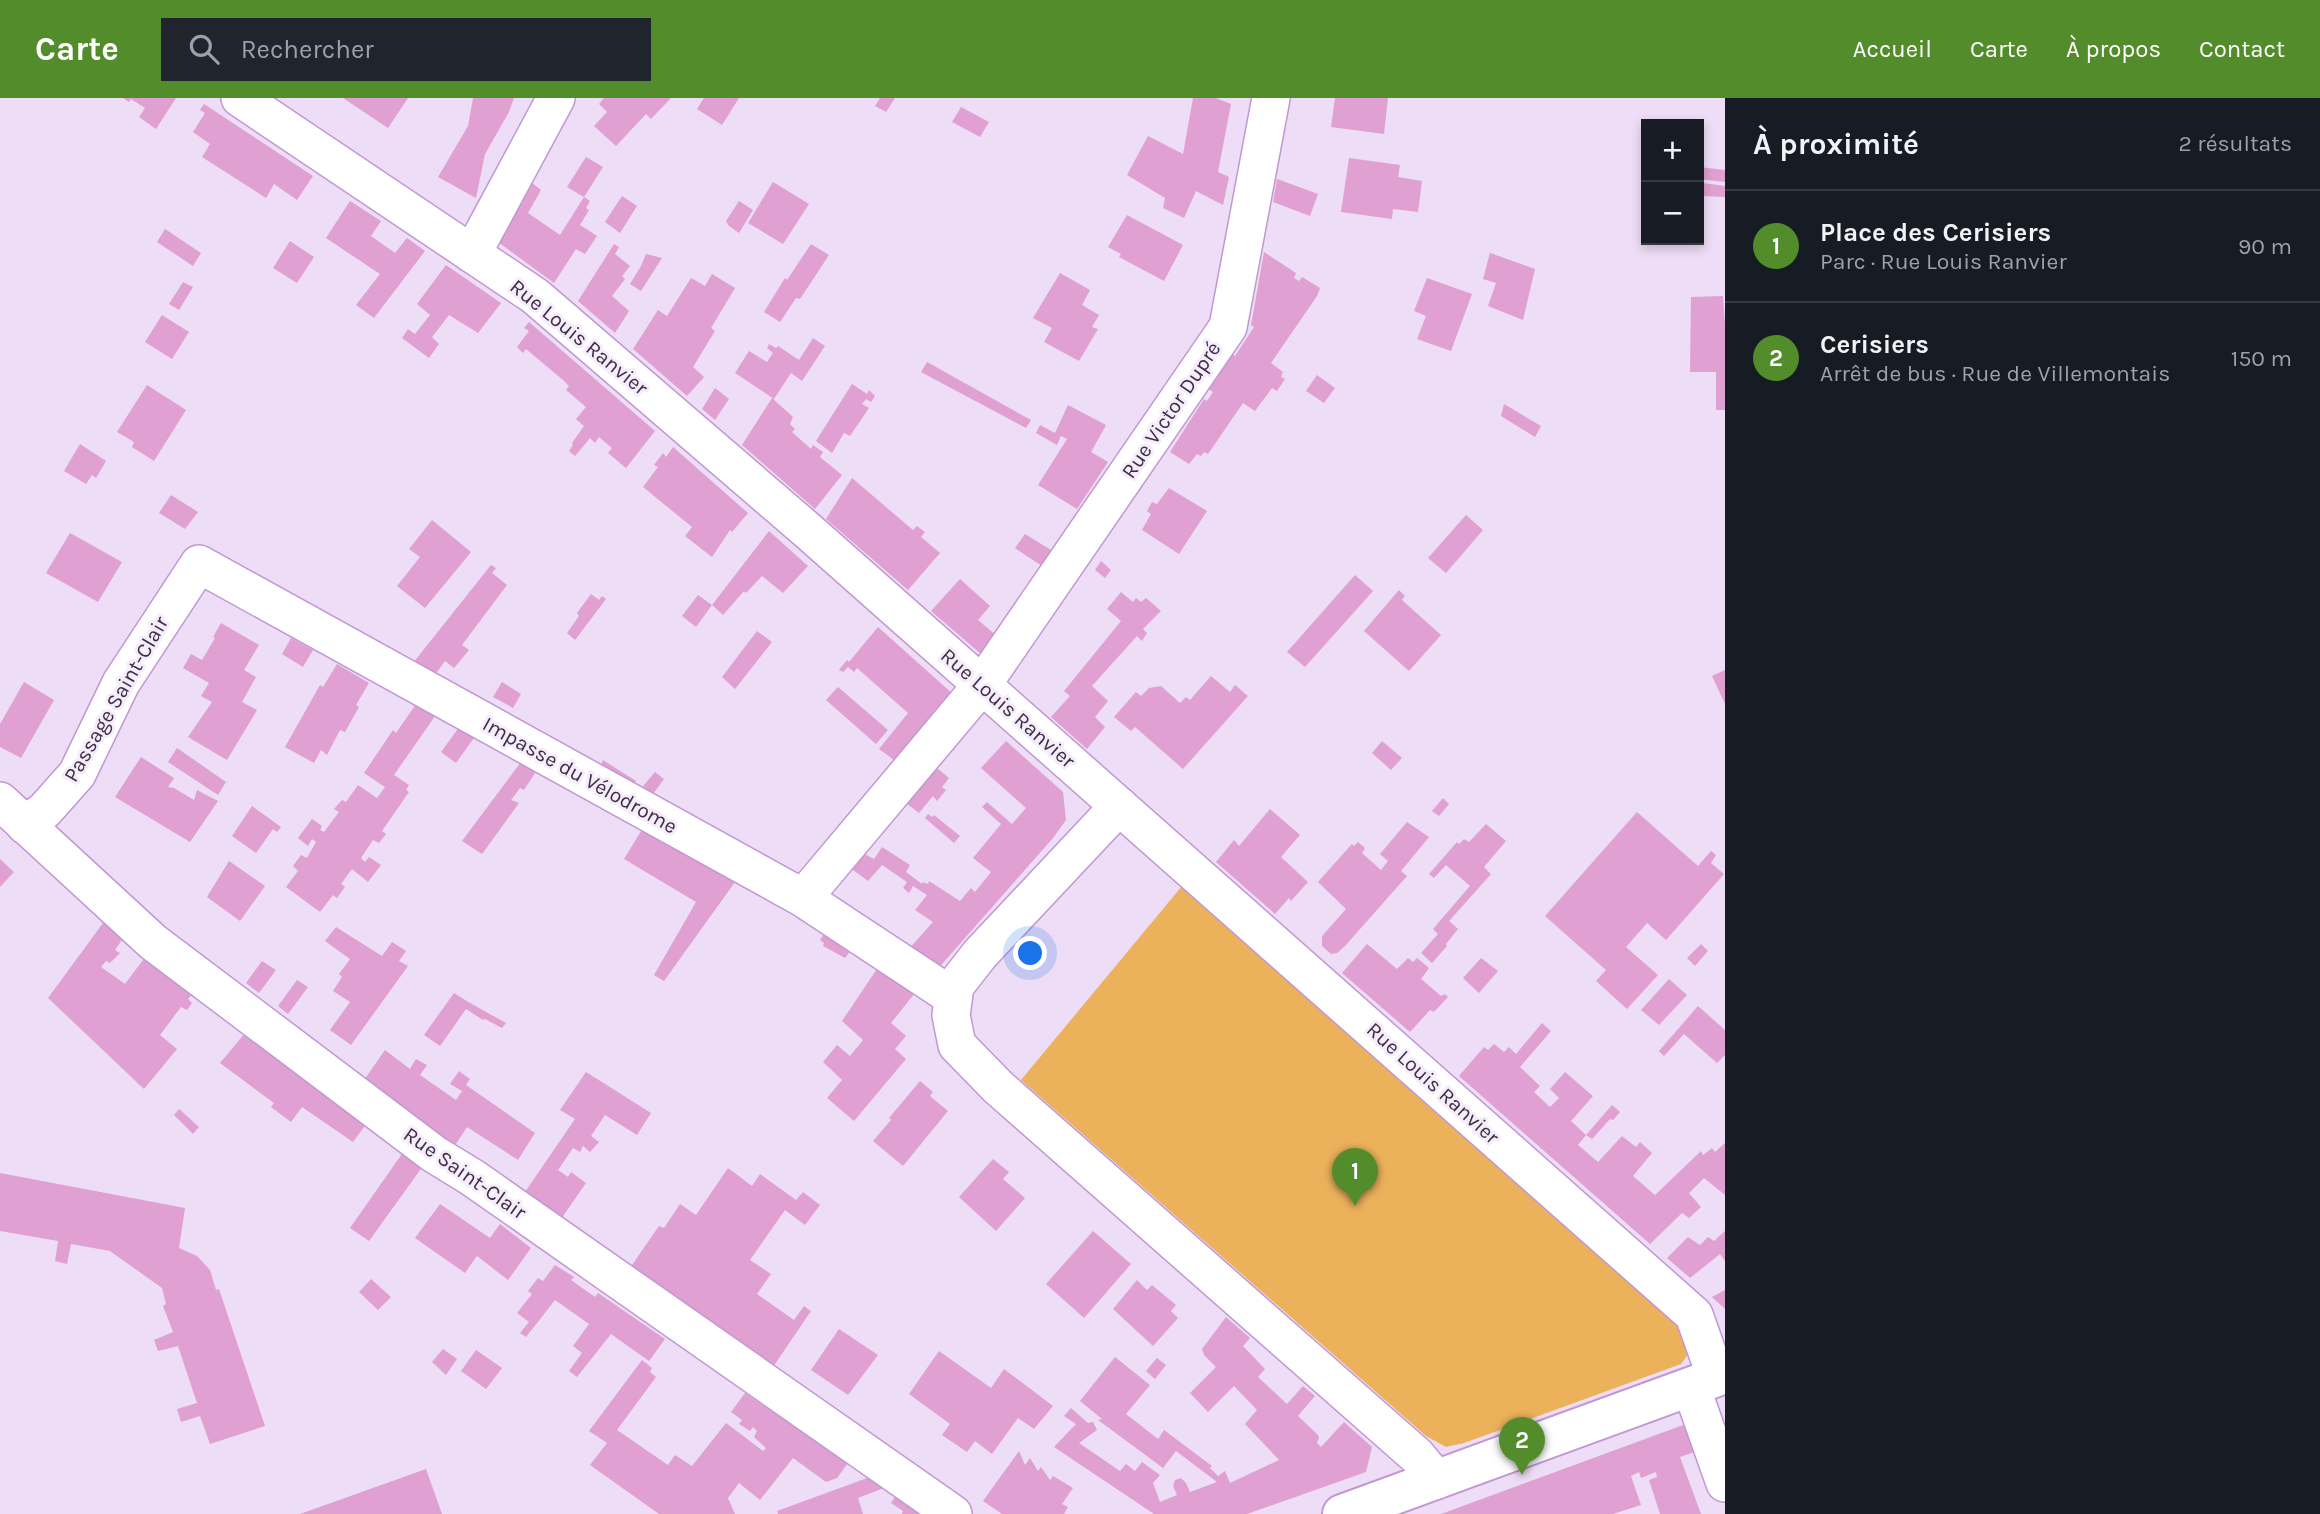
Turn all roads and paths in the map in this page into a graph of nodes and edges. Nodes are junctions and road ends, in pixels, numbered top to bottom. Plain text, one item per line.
1 (240, 98) edge
2 (556, 98) edge
3 (1271, 98) edge
4 (472, 254) junction
5 (199, 564) joint
6 (982, 685) junction
7 (1119, 806) junction
8 (12, 813) edge
9 (803, 898) junction
10 (953, 997) junction
11 (1710, 1379) edge
12 (1437, 1480) junction
13 (1725, 1483) edge
14 (953, 1514) edge
15 (1342, 1514) edge

1 - 4 street, Rue Louis Ranvier
2 - 4 street
3 - 6 street, Rue Victor Dupré
4 - 6 street, Rue Louis Ranvier
5 - 8 street, Passage Saint-Clair
5 - 9 street, Impasse du Vélodrome
6 - 7 street, Rue Louis Ranvier
6 - 9 street, Rue Victor Dupré
7 - 10 street
7 - 11 street, Rue Louis Ranvier
8 - 14 street, Rue Saint-Clair
9 - 10 street, Impasse du Vélodrome
10 - 12 street
11 - 12 main road
11 - 13 street, Rue Louis Ranvier
12 - 15 main road

